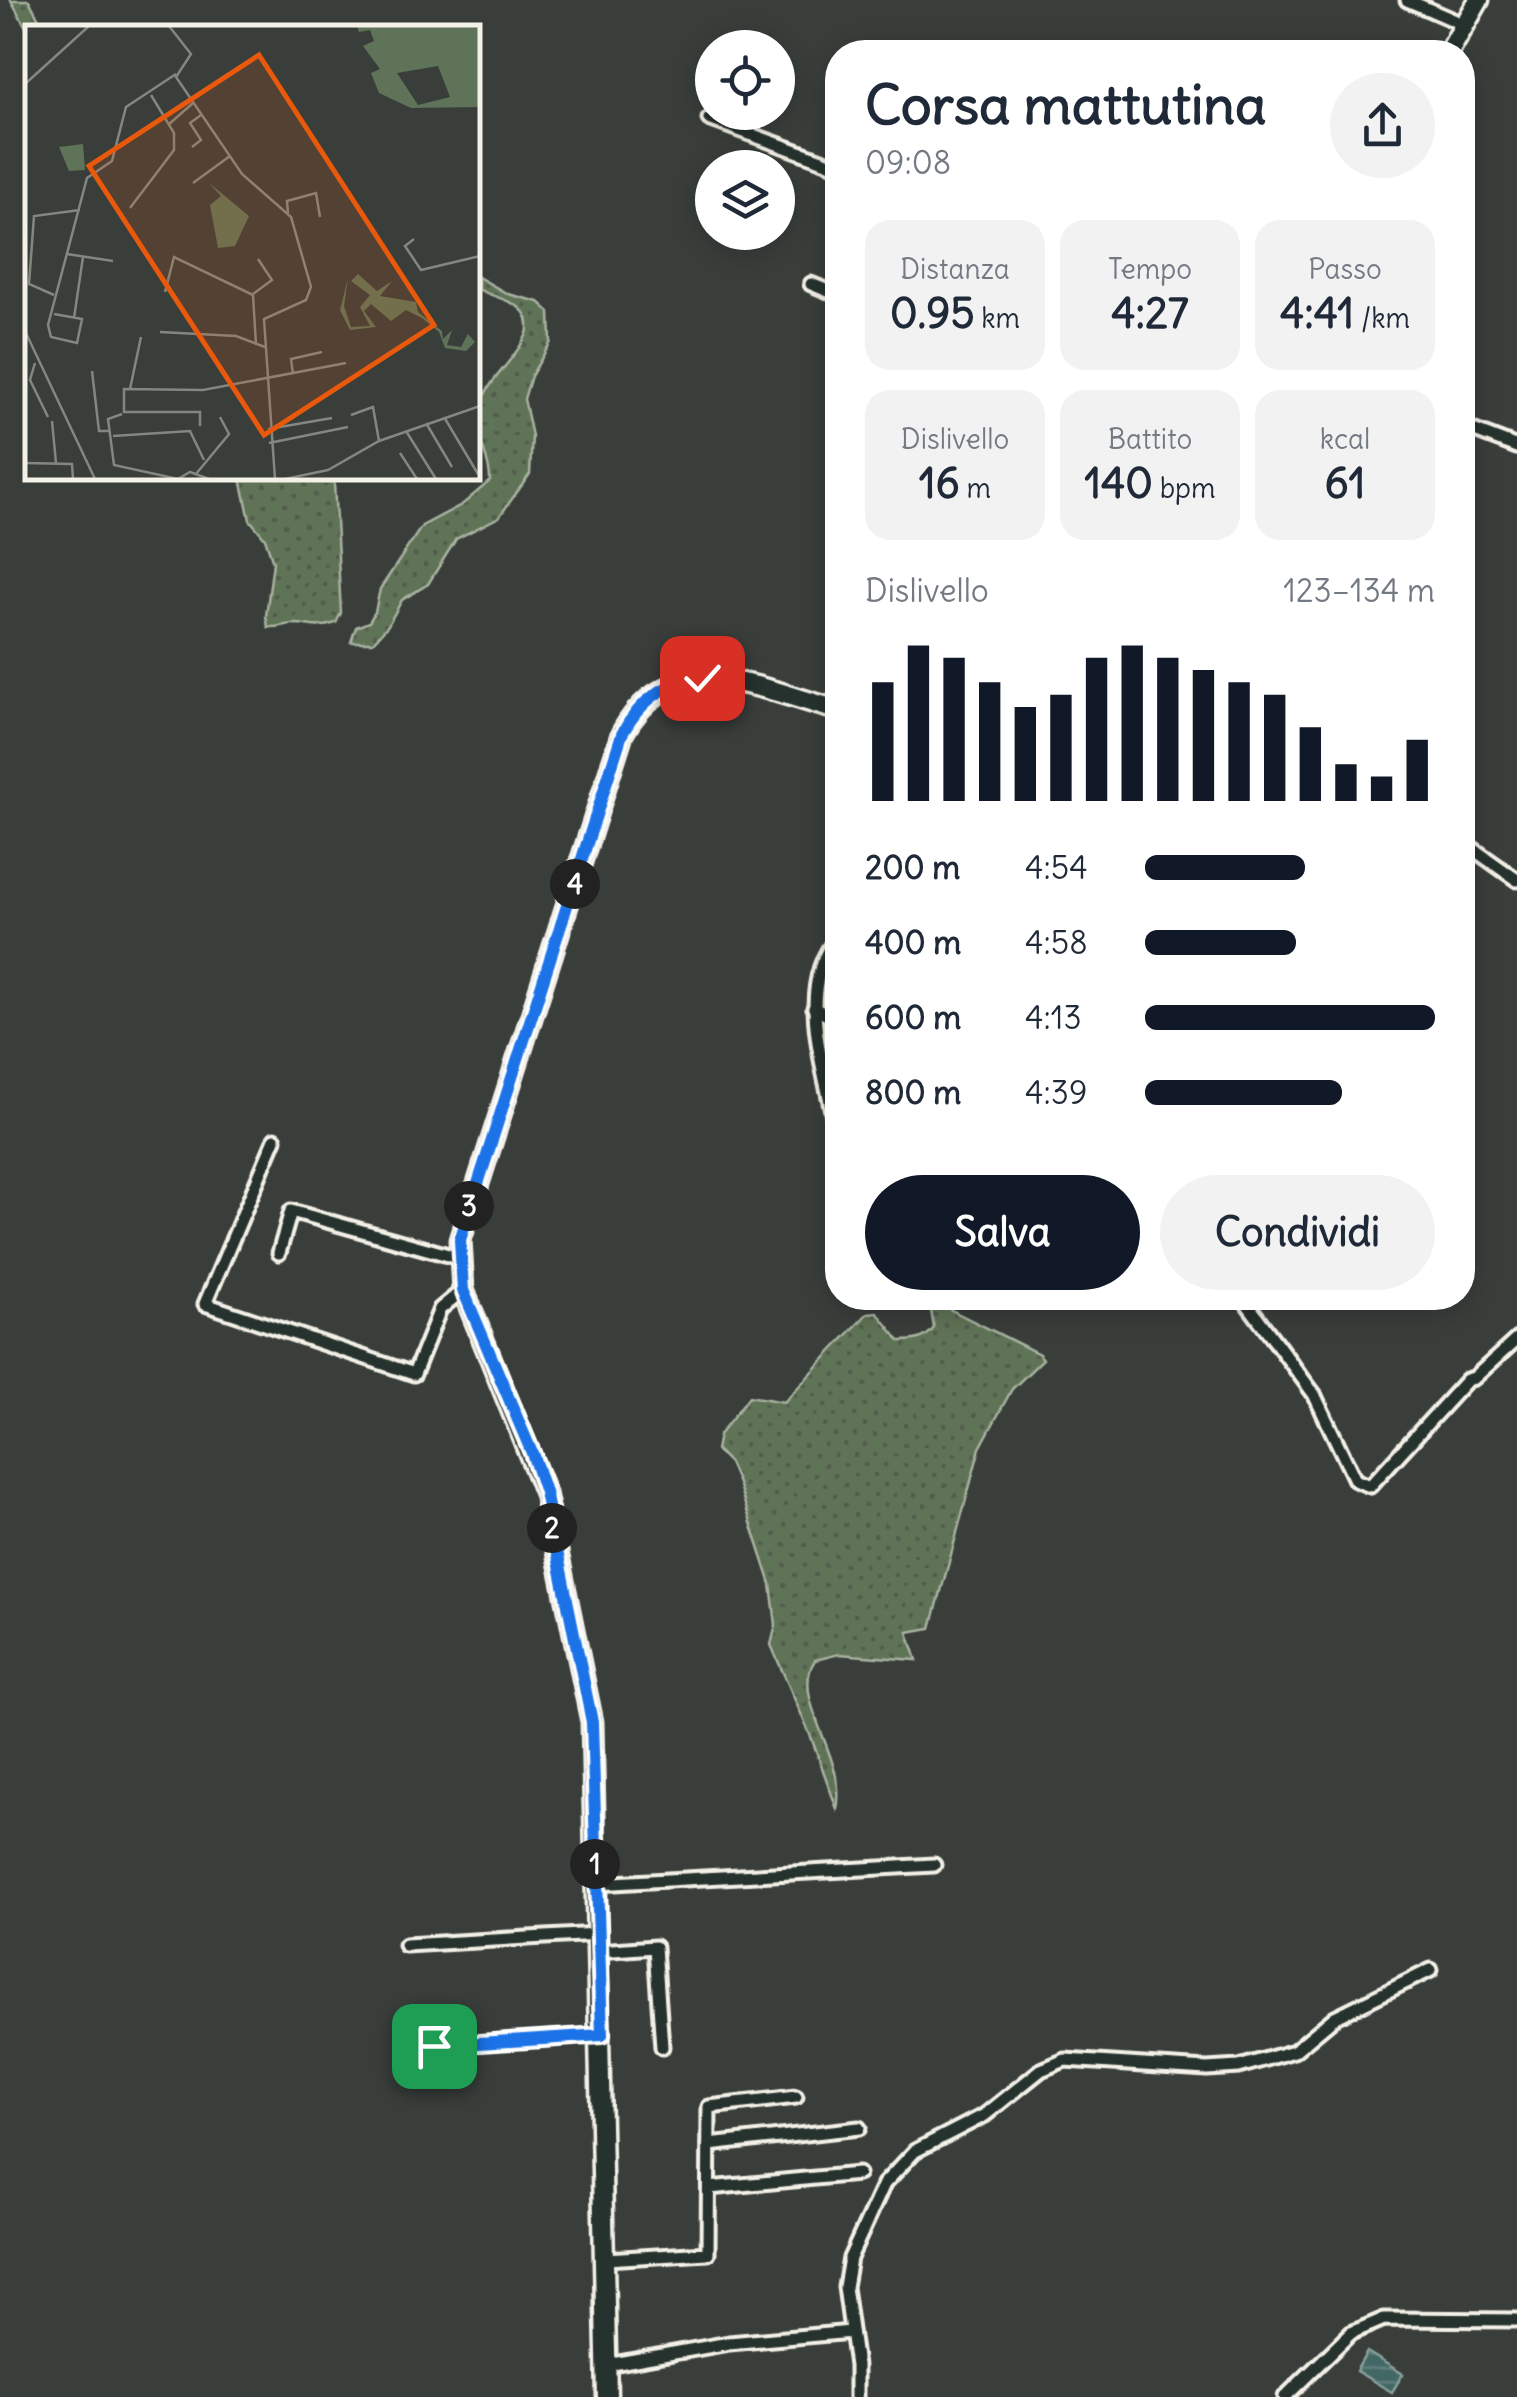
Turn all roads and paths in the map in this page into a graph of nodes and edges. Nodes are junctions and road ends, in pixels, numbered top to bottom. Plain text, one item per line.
1 (1407, 0) edge
2 (1479, 0) edge
3 (1465, 25) junction
4 (1456, 40) edge
5 (739, 130) edge
6 (825, 161) edge
7 (811, 284) dead end
8 (825, 289) edge
9 (1475, 431) edge
10 (1517, 447) edge
11 (825, 706) edge
12 (1475, 850) edge
13 (1517, 880) edge
14 (825, 954) edge
15 (814, 1008) junction
16 (825, 1014) edge
17 (825, 1067) edge
18 (275, 1140) dead end
19 (279, 1253) dead end
20 (459, 1258) junction
21 (463, 1290) junction
22 (1252, 1310) edge
23 (1517, 1340) edge
24 (934, 1866) dead end
25 (596, 1884) junction
26 (598, 1943) junction
27 (405, 1945) dead end
28 (1431, 1970) dead end
29 (602, 2035) junction
30 (434, 2046) dead end
31 (662, 2047) dead end
32 (796, 2097) dead end
33 (859, 2128) dead end
34 (709, 2145) junction
35 (858, 2174) dead end
36 (709, 2188) junction
37 (604, 2260) junction
38 (1517, 2320) edge
39 (851, 2332) junction
40 (607, 2366) junction
41 (607, 2397) edge
42 (856, 2397) edge
43 (1285, 2397) edge

1 - 3 street
2 - 3 street
3 - 4 street
5 - 6 street
7 - 8 street
9 - 10 street
11 - 20 street
12 - 13 street
14 - 15 street
15 - 16 street
15 - 17 street
18 - 21 street
19 - 20 street
20 - 21 street
21 - 25 street
22 - 23 street
24 - 25 street
25 - 26 street
26 - 27 street
26 - 29 street
26 - 31 street
28 - 39 street
29 - 30 street
29 - 37 street
32 - 34 street
33 - 34 street
34 - 36 street
35 - 36 street
36 - 37 street
37 - 40 street
38 - 43 street
39 - 40 street
39 - 42 street
40 - 41 street

